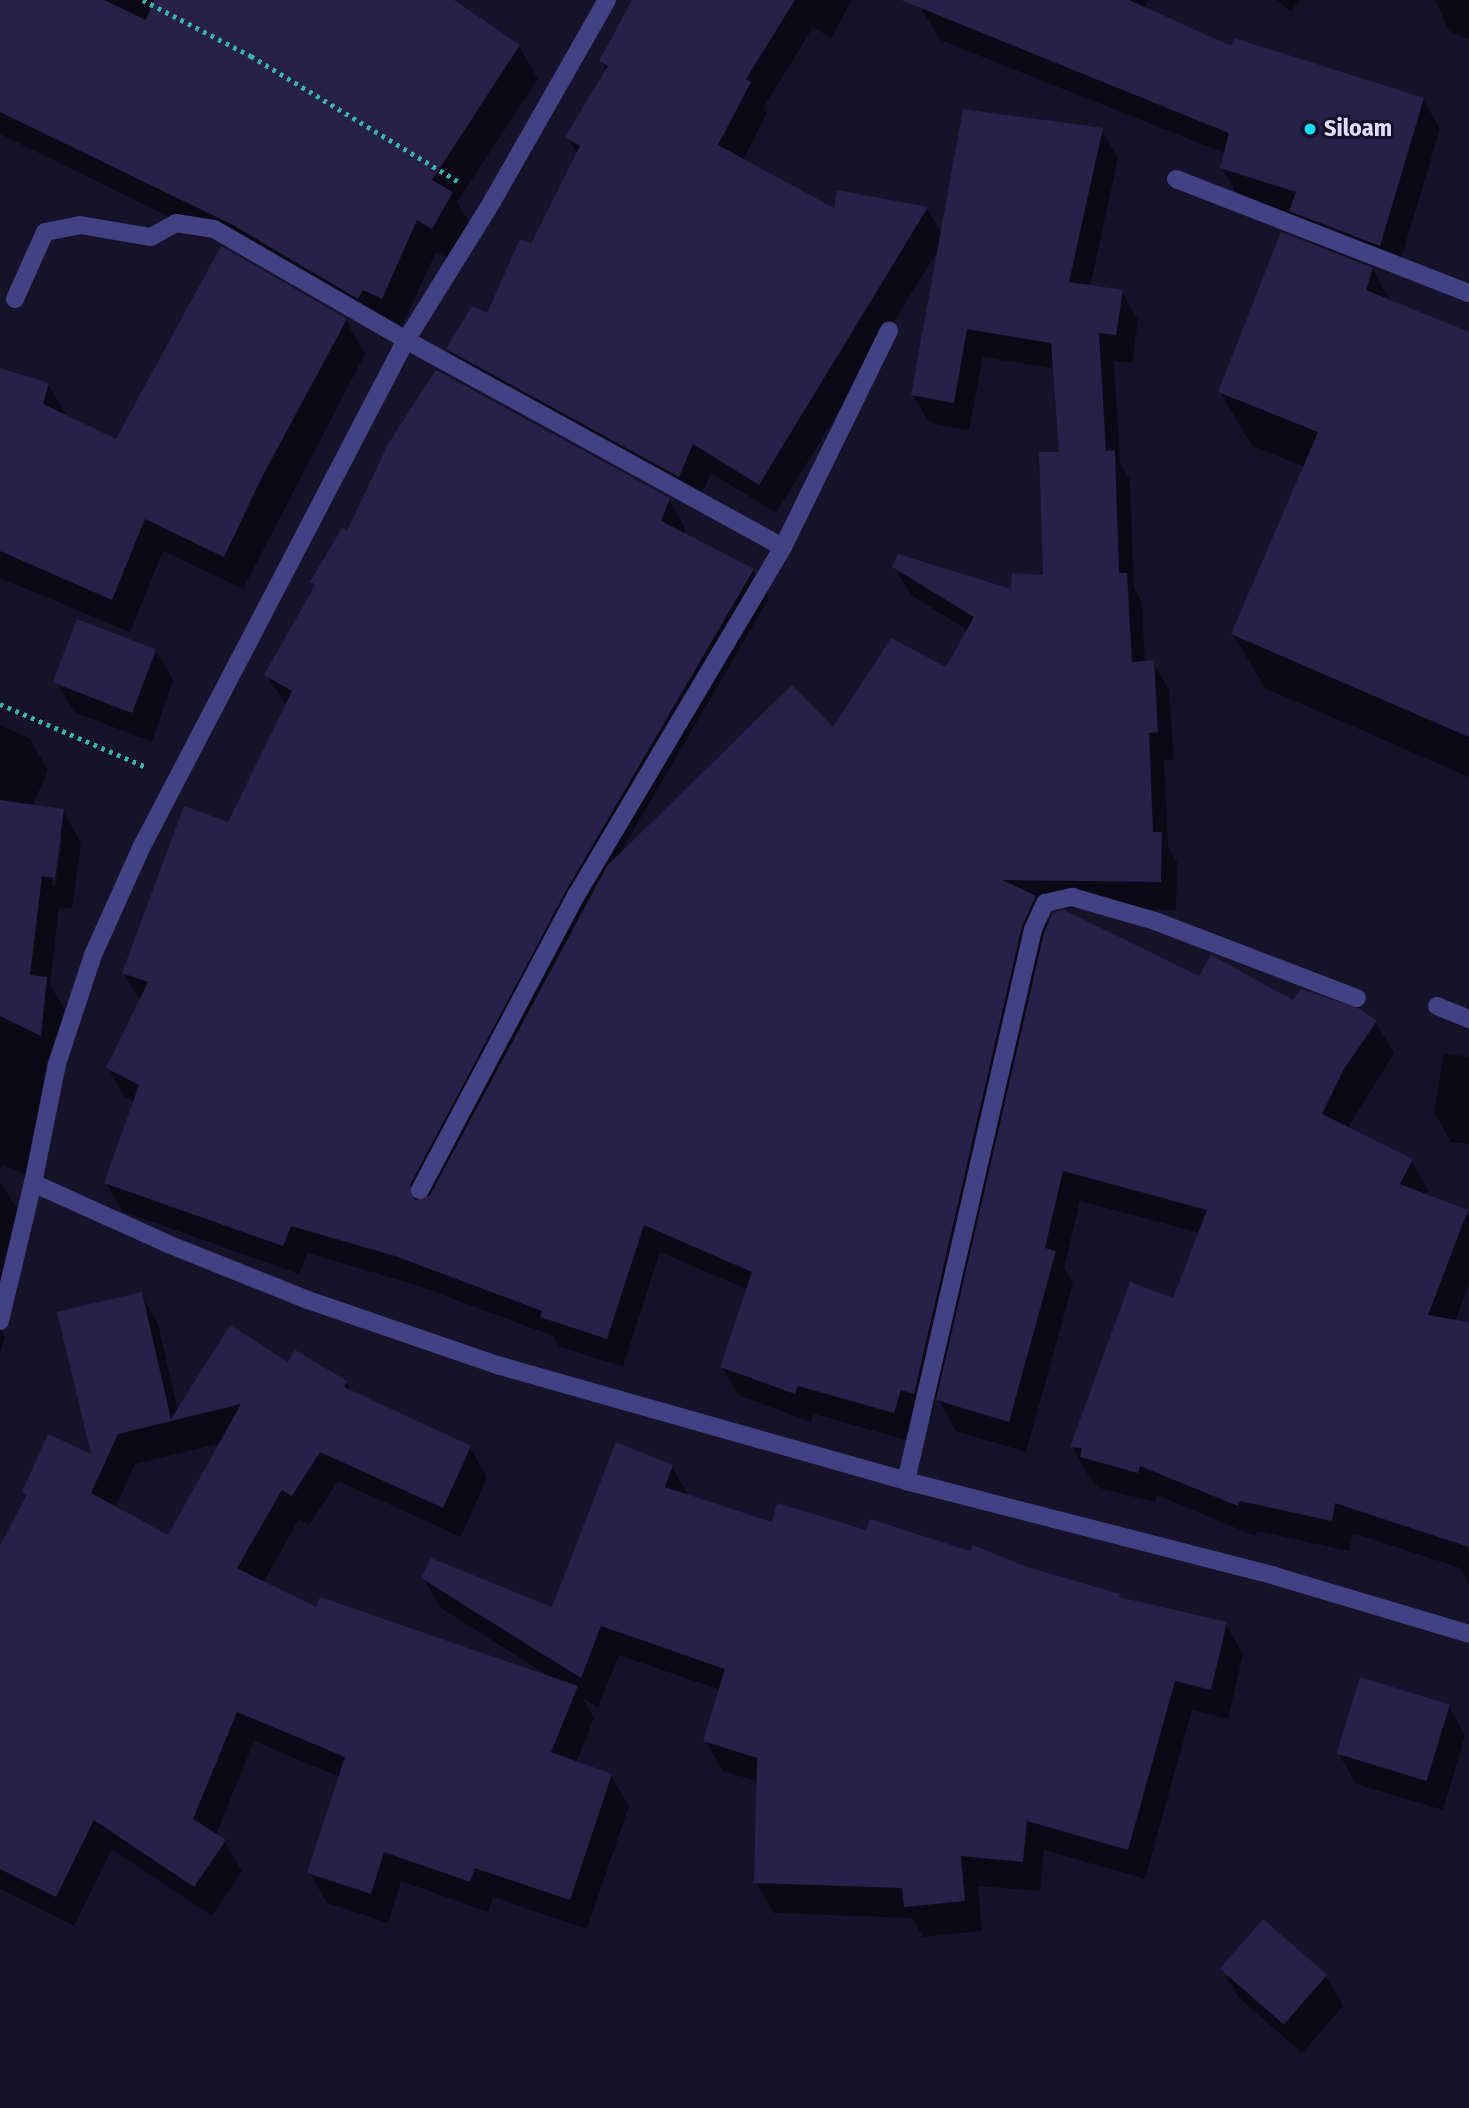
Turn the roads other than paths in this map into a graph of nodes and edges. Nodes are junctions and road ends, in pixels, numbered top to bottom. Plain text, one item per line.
1 (607, 0) edge
2 (1176, 179) dead end
3 (1469, 293) edge
4 (15, 299) dead end
5 (890, 331) dead end
6 (406, 340) junction
7 (783, 547) junction
8 (1357, 998) dead end
9 (1437, 1006) dead end
10 (1469, 1019) edge
11 (33, 1182) junction
12 (420, 1190) dead end
13 (0, 1321) edge
14 (906, 1480) junction
15 (1469, 1634) edge

1 - 6 street
2 - 3 street
4 - 6 street
5 - 7 street
6 - 7 street
6 - 11 street
7 - 12 street
8 - 14 street
9 - 10 street
11 - 13 street
11 - 14 street
14 - 15 street

